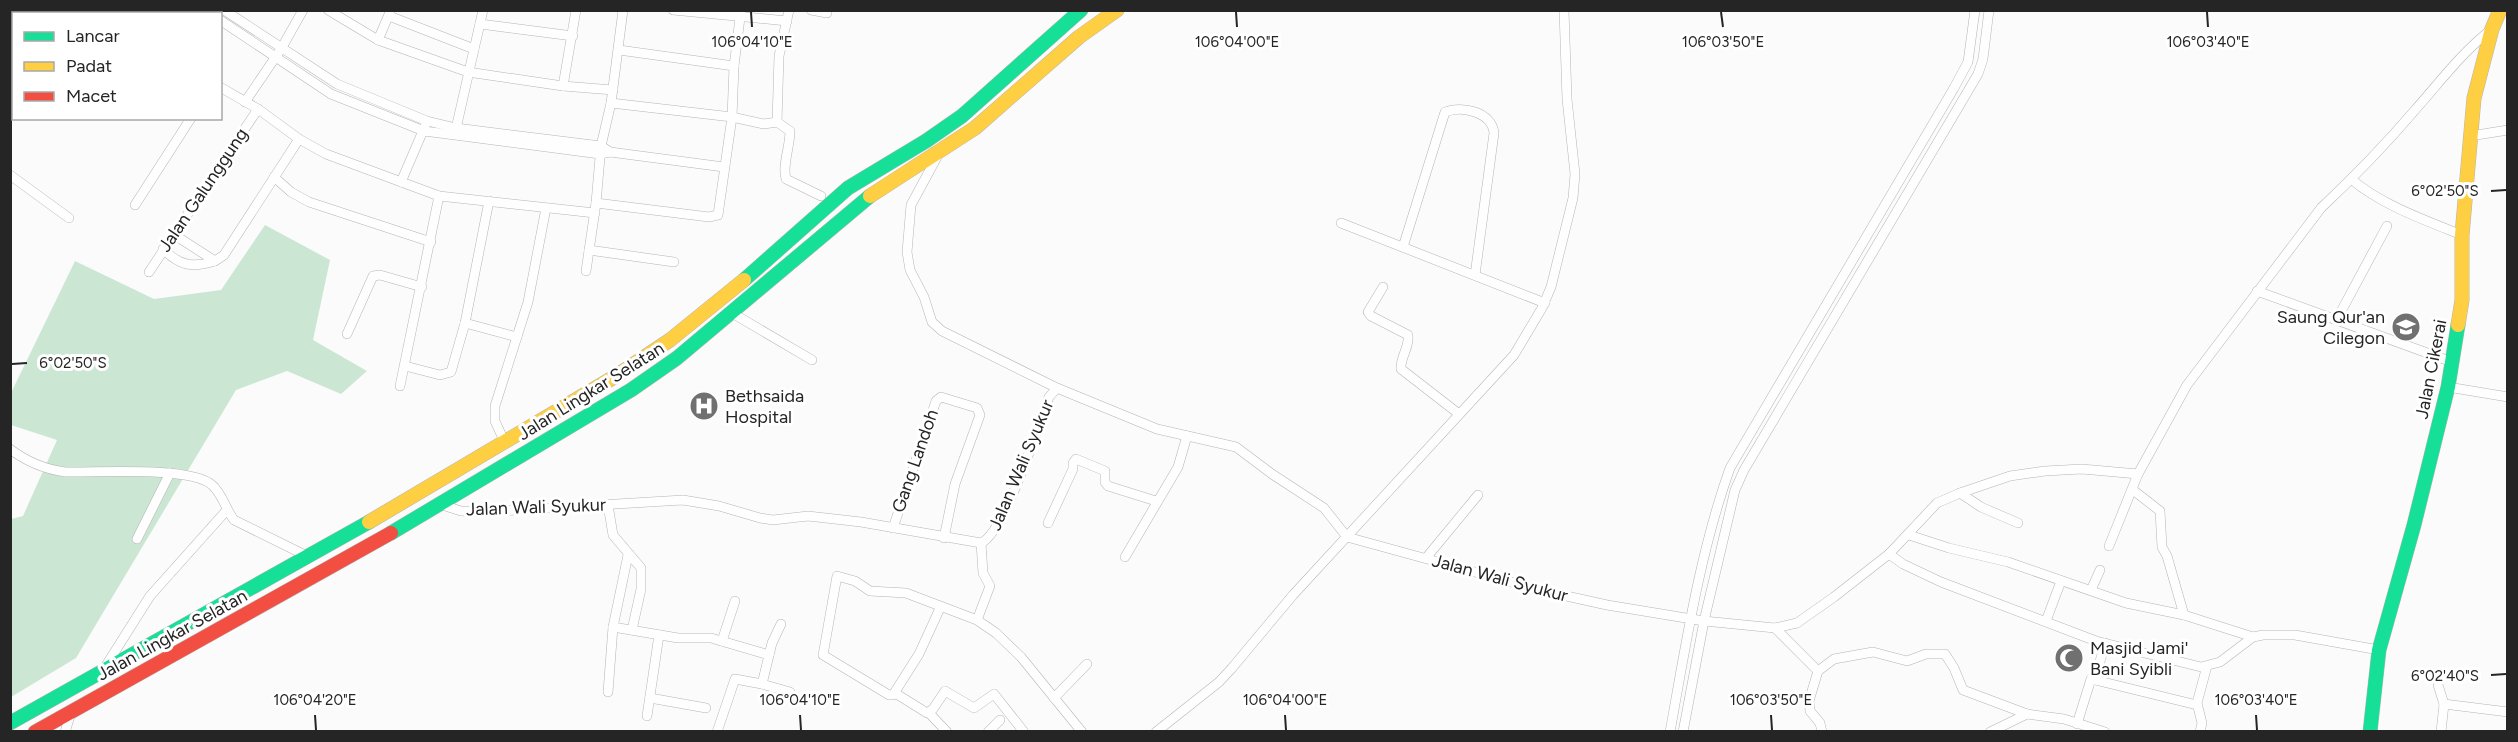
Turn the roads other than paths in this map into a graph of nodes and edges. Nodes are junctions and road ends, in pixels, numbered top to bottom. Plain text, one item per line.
1 (224, 10) edge
2 (303, 10) edge
3 (328, 10) edge
4 (483, 10) edge
5 (576, 10) edge
6 (623, 10) edge
7 (673, 10) edge
8 (789, 10) edge
9 (811, 10) edge
10 (1081, 10) edge
11 (1117, 10) edge
12 (1564, 10) edge
13 (1975, 10) edge
14 (1989, 10) edge
15 (2500, 10) edge
16 (688, 12) edge
17 (390, 13) edge
18 (740, 13) edge
19 (827, 14) dead end
20 (222, 21) edge
21 (787, 21) junction
22 (480, 24) junction
23 (2492, 29) junction
24 (573, 36) junction
25 (378, 40) junction
26 (474, 50) junction
27 (619, 50) junction
28 (279, 53) junction
29 (734, 66) junction
30 (468, 72) junction
31 (562, 86) junction
32 (222, 88) edge
33 (613, 90) junction
34 (245, 102) junction
35 (611, 103) junction
36 (258, 109) junction
37 (732, 117) junction
38 (190, 120) edge
39 (427, 121) junction
40 (777, 122) junction
41 (2508, 130) edge
42 (424, 131) junction
43 (455, 132) junction
44 (2470, 136) junction
45 (298, 139) junction
46 (604, 151) junction
47 (935, 154) junction
48 (724, 167) junction
49 (10, 175) edge
50 (274, 177) junction
51 (2351, 179) junction
52 (401, 182) junction
53 (439, 196) junction
54 (821, 196) dead end
55 (489, 201) junction
56 (135, 206) dead end
57 (546, 208) junction
58 (595, 208) junction
59 (69, 218) dead end
60 (1341, 223) dead end
61 (2387, 226) dead end
62 (173, 234) junction
63 (2462, 235) junction
64 (431, 242) junction
65 (1403, 247) junction
66 (163, 249) junction
67 (589, 250) junction
68 (215, 261) junction
69 (674, 262) dead end
70 (586, 271) dead end
71 (149, 272) dead end
72 (752, 273) junction
73 (1474, 275) junction
74 (763, 285) junction
75 (422, 287) junction
76 (1383, 287) dead end
77 (2257, 291) junction
78 (1545, 303) junction
79 (732, 314) junction
80 (2337, 319) junction
81 (465, 323) junction
82 (347, 334) dead end
83 (517, 337) junction
84 (812, 360) dead end
85 (2452, 362) junction
86 (405, 366) junction
87 (400, 386) dead end
88 (2448, 387) junction
89 (1057, 388) junction
90 (2508, 397) edge
91 (1459, 414) junction
92 (1187, 436) junction
93 (505, 443) junction
94 (10, 449) edge
95 (170, 473) junction
96 (2138, 474) junction
97 (2133, 490) junction
98 (1960, 493) junction
99 (1478, 495) dead end
100 (1156, 501) junction
101 (442, 505) junction
102 (608, 505) junction
103 (226, 511) junction
104 (1048, 523) dead end
105 (2018, 523) dead end
106 (893, 528) junction
107 (1909, 535) junction
108 (1347, 537) junction
109 (944, 538) junction
110 (137, 539) dead end
111 (981, 543) junction
112 (2109, 546) dead end
113 (1889, 554) junction
114 (628, 555) junction
115 (309, 557) junction
116 (1125, 557) dead end
117 (1426, 558) junction
118 (2100, 570) dead end
119 (2061, 581) junction
120 (2091, 590) junction
121 (735, 601) dead end
122 (941, 606) junction
123 (2184, 615) junction
124 (1691, 619) junction
125 (977, 620) junction
126 (1704, 621) junction
127 (2046, 621) junction
128 (782, 624) dead end
129 (613, 627) junction
130 (1775, 628) junction
131 (632, 630) junction
132 (659, 635) junction
133 (2253, 637) junction
134 (722, 641) junction
135 (2104, 644) junction
136 (769, 655) junction
137 (2378, 662) junction
138 (1087, 664) dead end
139 (2207, 666) junction
140 (104, 669) junction
141 (1818, 671) junction
142 (2093, 679) junction
143 (762, 684) junction
144 (2438, 685) dead end
145 (608, 692) dead end
146 (790, 692) dead end
147 (895, 693) junction
148 (650, 698) junction
149 (1054, 698) junction
150 (2444, 704) junction
151 (2197, 705) junction
152 (706, 708) dead end
153 (71, 711) junction
154 (2508, 712) edge
155 (2027, 714) junction
156 (931, 715) dead end
157 (647, 716) dead end
158 (1000, 720) dead end
159 (10, 723) edge
160 (2077, 724) junction
161 (35, 732) edge
162 (65, 732) edge
163 (717, 732) edge
164 (947, 732) edge
165 (988, 732) edge
166 (1024, 732) edge
167 (1082, 732) edge
168 (1156, 732) edge
169 (1670, 732) edge
170 (1683, 732) edge
171 (1822, 732) edge
172 (1990, 732) edge
173 (2105, 732) edge
174 (2200, 732) edge
175 (2370, 732) edge
176 (2441, 732) edge

1 - 28 street
2 - 28 street
3 - 25 street
4 - 22 street
5 - 24 street
6 - 27 street
7 - 16 street
8 - 21 street
9 - 19 street
10 - 72 main road, Jalan Lingkar Selatan
11 - 47 main road, Jalan Lingkar Selatan
12 - 78 street
13 - 124 street
14 - 126 street
15 - 23 main road, Jalan Cikerai
16 - 18 street
17 - 25 street
17 - 26 street
18 - 21 street
18 - 29 street
20 - 28 street
21 - 40 street
22 - 24 street
22 - 26 street
23 - 44 main road, Jalan Cikerai
23 - 51 street
24 - 31 street
25 - 30 street
26 - 30 street
27 - 29 street
27 - 33 street
28 - 34 street
28 - 39 street
28 - 42 street
29 - 37 street
30 - 31 street
30 - 43 street
31 - 33 street
32 - 34 street
33 - 35 street
34 - 36 street
35 - 37 street
35 - 46 street
36 - 45 street
36 - 62 street, Jalan Galunggung
37 - 40 street
37 - 48 street
38 - 56 street
39 - 42 street
39 - 43 street
40 - 54 street
41 - 44 street
42 - 43 street
42 - 52 street
43 - 46 street
44 - 63 main road, Jalan Cikerai
45 - 50 street
45 - 52 street
46 - 48 street
46 - 58 street
47 - 74 main road, Jalan Lingkar Selatan
47 - 89 street
48 - 58 street
49 - 59 street
50 - 64 street
50 - 68 street
51 - 63 street
51 - 77 street
52 - 53 street
53 - 55 street
53 - 64 street
55 - 57 street
55 - 81 street
57 - 58 street
57 - 83 street
58 - 67 street
60 - 65 street
61 - 80 street
62 - 66 street, Jalan Galunggung
62 - 68 street
63 - 85 main road, Jalan Cikerai
64 - 75 street
65 - 73 street
65 - 73 street
66 - 68 street
66 - 71 street, Jalan Galunggung
67 - 69 street
67 - 70 street
72 - 74 main road
72 - 93 main road, Jalan Lingkar Selatan
73 - 78 street
74 - 79 main road, Jalan Lingkar Selatan
75 - 82 street
75 - 86 street
76 - 91 street
77 - 80 street
77 - 96 street
78 - 91 street
79 - 84 street
79 - 101 main road, Jalan Lingkar Selatan
80 - 85 street
81 - 83 street
81 - 86 street
83 - 93 street
85 - 88 main road, Jalan Cikerai
86 - 87 street
88 - 90 street
88 - 137 main road, Jalan Cikerai
89 - 92 street, Jalan Wali Syukur
89 - 111 street, Jalan Wali Syukur
91 - 108 street
92 - 100 street
92 - 108 street, Jalan Wali Syukur
93 - 115 main road, Jalan Lingkar Selatan
94 - 95 street
95 - 103 street
95 - 110 street
96 - 97 street
96 - 98 street, Jalan Wali Syukur
97 - 112 street
97 - 123 street
98 - 105 street
98 - 107 street, Jalan Wali Syukur
99 - 117 street
100 - 104 street
100 - 116 street
101 - 102 street, Jalan Wali Syukur
101 - 153 main road, Jalan Lingkar Selatan
102 - 106 street, Jalan Wali Syukur
102 - 114 street
103 - 115 street
103 - 140 street
106 - 109 street, Jalan Wali Syukur
106 - 109 street, Gang Landoh
107 - 113 street, Jalan Wali Syukur
107 - 119 street
108 - 117 street, Jalan Wali Syukur
108 - 168 street
109 - 111 street, Jalan Wali Syukur
111 - 125 street
113 - 127 street
113 - 130 street, Jalan Wali Syukur
114 - 129 street
114 - 131 street
115 - 140 main road, Jalan Lingkar Selatan
117 - 124 street, Jalan Wali Syukur
118 - 120 street
119 - 120 street
119 - 127 street
120 - 123 street
121 - 134 street
122 - 125 street
122 - 147 street
122 - 147 street
123 - 133 street
124 - 126 street, Jalan Wali Syukur
124 - 169 street
125 - 149 street
126 - 130 street, Jalan Wali Syukur
126 - 170 street
127 - 135 street
128 - 136 street
129 - 131 street
129 - 145 street
130 - 141 street
131 - 132 street
132 - 134 street
132 - 148 street
133 - 137 street
133 - 139 street
134 - 136 street
135 - 139 street
135 - 142 street
136 - 143 street
137 - 175 main road, Jalan Cikerai
138 - 149 street
139 - 151 street
140 - 159 main road, Jalan Lingkar Selatan
141 - 155 street
141 - 171 street
142 - 151 street
142 - 160 street
143 - 146 street
143 - 163 street
144 - 150 street
147 - 166 street
148 - 152 street
148 - 157 street
149 - 167 street
150 - 154 street
150 - 176 street
151 - 174 street
153 - 161 main road, Jalan Lingkar Selatan
153 - 162 street
155 - 160 street
155 - 172 street
156 - 164 street
158 - 165 street
160 - 173 street

